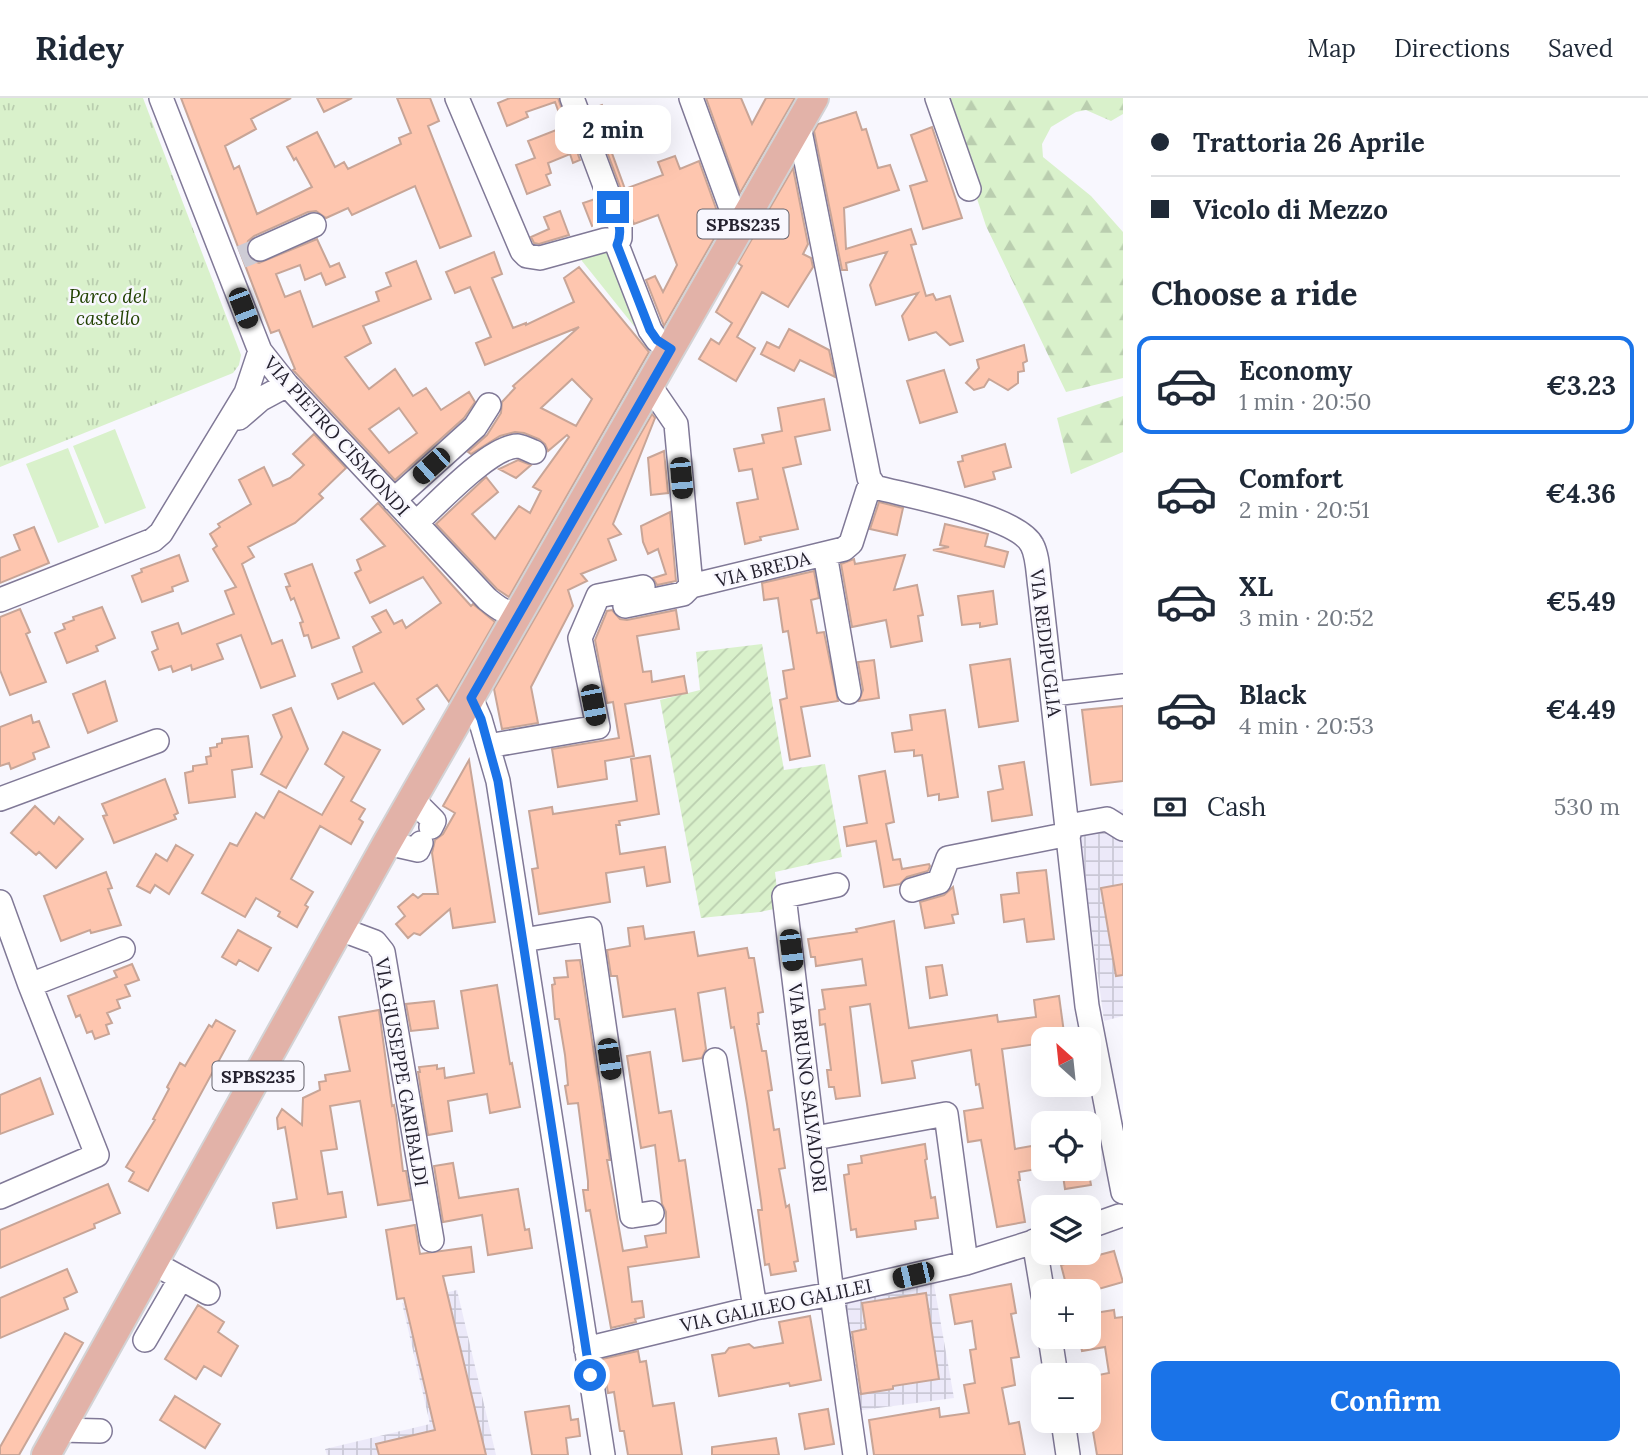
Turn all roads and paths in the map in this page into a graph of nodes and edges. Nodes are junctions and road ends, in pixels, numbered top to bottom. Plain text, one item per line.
1 (161, 98) edge
2 (457, 98) edge
3 (572, 98) edge
4 (691, 98) edge
5 (814, 98) edge
6 (937, 98) edge
7 (799, 126) junction
8 (969, 189) dead end
9 (314, 225) dead end
10 (739, 230) junction
11 (617, 245) junction
12 (242, 257) junction
13 (671, 349) junction
14 (265, 359) junction
15 (287, 385) junction
16 (650, 386) junction
17 (261, 399) junction
18 (489, 405) dead end
19 (214, 446) junction
20 (534, 452) dead end
21 (875, 487) junction
22 (394, 500) junction
23 (416, 523) junction
24 (825, 554) junction
25 (691, 586) junction
26 (643, 587) dead end
27 (0, 600) edge
28 (611, 608) dead end
29 (521, 613) junction
30 (1123, 685) edge
31 (849, 692) dead end
32 (1053, 694) junction
33 (471, 698) junction
34 (157, 741) dead end
35 (488, 746) junction
36 (0, 799) edge
37 (412, 799) junction
38 (1123, 829) edge
39 (1068, 830) junction
40 (387, 844) junction
41 (837, 885) dead end
42 (912, 890) dead end
43 (0, 902) edge
44 (340, 929) junction
45 (523, 940) junction
46 (123, 949) dead end
47 (30, 985) junction
48 (715, 1060) dead end
49 (1116, 1117) edge
50 (815, 1138) junction
51 (1123, 1192) edge
52 (0, 1197) edge
53 (652, 1213) dead end
54 (1122, 1213) edge
55 (1101, 1222) edge
56 (432, 1240) dead end
57 (1031, 1243) edge
58 (153, 1263) junction
59 (966, 1263) junction
60 (181, 1278) junction
61 (208, 1293) dead end
62 (832, 1294) junction
63 (755, 1308) junction
64 (145, 1340) dead end
65 (586, 1349) junction
66 (60, 1430) junction
67 (100, 1431) dead end
68 (1065, 1433) edge
69 (46, 1455) edge
70 (603, 1455) edge
71 (855, 1455) edge
72 (1068, 1455) edge

1 - 12 street, VIA PIETRO CISMONDI
2 - 11 street
3 - 11 street
4 - 10 street
5 - 7 main road, SPBS235
6 - 8 street
7 - 10 main road, SPBS235
7 - 21 street
9 - 12 street
10 - 13 main road, SPBS235
11 - 13 street
12 - 14 street, VIA PIETRO CISMONDI
13 - 16 main road, SPBS235
14 - 15 street, VIA PIETRO CISMONDI
14 - 17 street
14 - 19 street
15 - 17 street
15 - 22 street, VIA PIETRO CISMONDI
16 - 25 street, VIA BREDA
16 - 29 main road, SPBS235
17 - 19 street
18 - 22 street
19 - 27 street
20 - 23 street
21 - 24 street, VIA BREDA
21 - 32 street, VIA REDIPUGLIA
22 - 23 street, VIA PIETRO CISMONDI
23 - 29 street, VIA PIETRO CISMONDI
24 - 25 street, VIA BREDA
24 - 31 street
25 - 28 street
26 - 35 street
29 - 33 main road, SPBS235
30 - 32 street
32 - 39 street, VIA REDIPUGLIA
33 - 35 street
33 - 37 main road, SPBS235
34 - 36 street
35 - 45 street
37 - 40 main road, SPBS235
37 - 40 street
38 - 39 street
39 - 42 street
39 - 49 street, VIA REDIPUGLIA
40 - 44 main road, SPBS235
41 - 50 street, VIA BRUNO SALVADORI
43 - 47 street
44 - 56 street, VIA GIUSEPPE GARIBALDI
44 - 58 main road, SPBS235
45 - 53 street
45 - 65 street
46 - 47 street
47 - 52 street
48 - 63 street
49 - 51 street, VIA REDIPUGLIA
50 - 59 street
50 - 62 street, VIA BRUNO SALVADORI
54 - 55 street
57 - 59 street, VIA GALILEO GALILEI
58 - 60 street
58 - 66 main road, SPBS235
59 - 62 street, VIA GALILEO GALILEI
60 - 61 street
60 - 64 street
62 - 63 street, VIA GALILEO GALILEI
62 - 71 street, VIA BRUNO SALVADORI
63 - 65 street, VIA GALILEO GALILEI
65 - 70 street
66 - 67 street
66 - 69 main road, SPBS235
68 - 72 street

